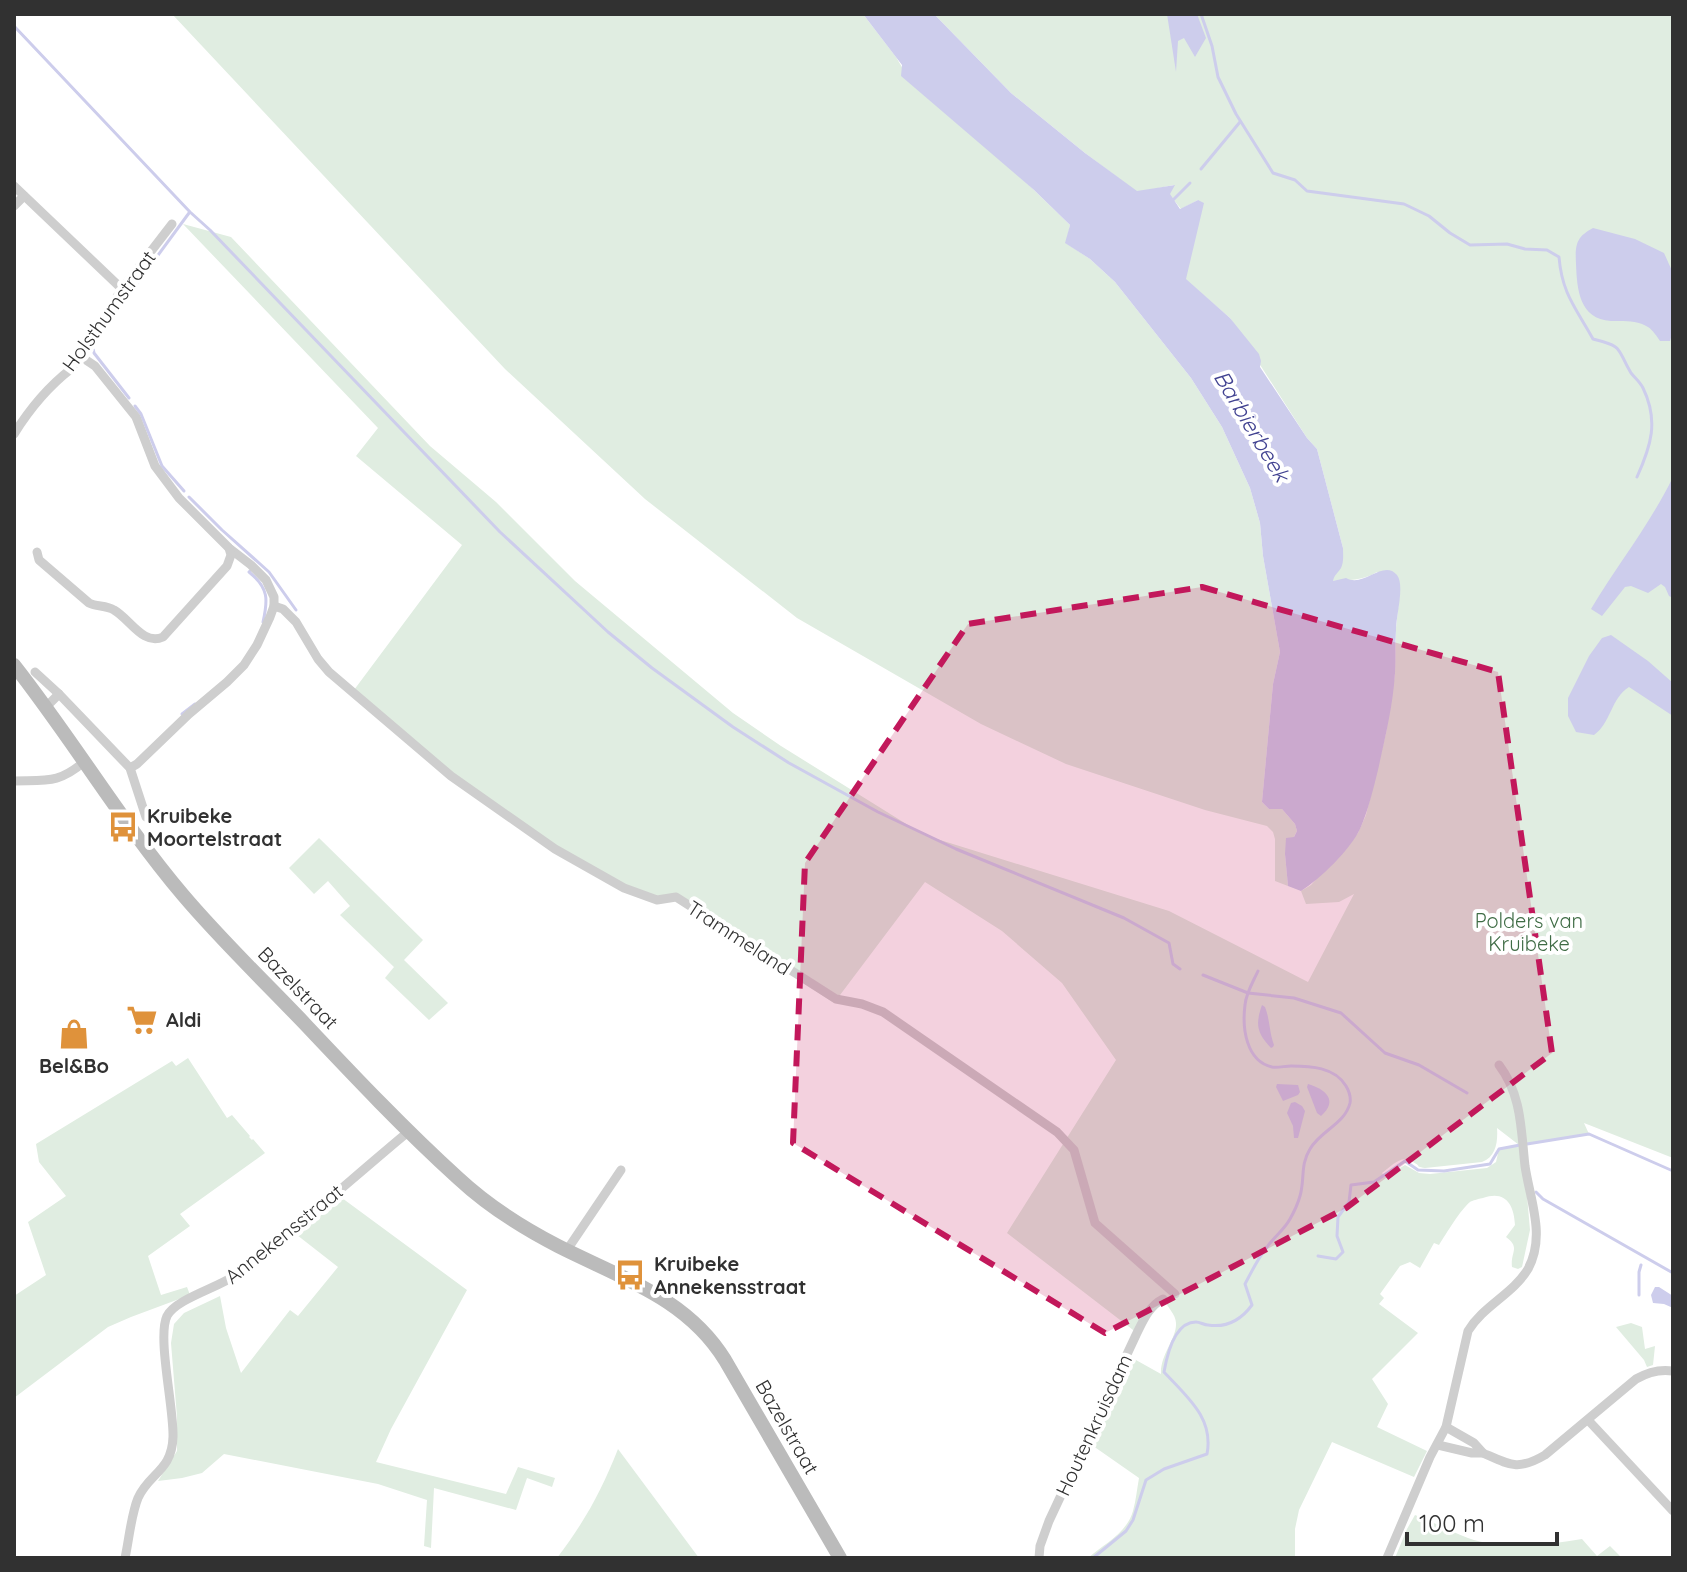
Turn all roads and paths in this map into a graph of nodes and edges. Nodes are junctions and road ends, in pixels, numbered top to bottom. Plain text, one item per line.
1 (14, 186) edge
2 (24, 196) junction
3 (14, 206) edge
4 (172, 224) dead end
5 (122, 289) junction
6 (80, 356) junction
7 (14, 434) edge
8 (229, 548) junction
9 (37, 552) dead end
10 (274, 606) junction
11 (14, 665) edge
12 (35, 672) dead end
13 (59, 694) junction
14 (46, 707) junction
15 (85, 761) junction
16 (130, 768) junction
17 (14, 781) edge
18 (146, 817) dead end
19 (1499, 1065) dead end
20 (408, 1132) junction
21 (621, 1170) dead end
22 (567, 1250) junction
23 (1175, 1294) dead end
24 (1163, 1299) dead end
25 (1673, 1371) edge
26 (1588, 1420) junction
27 (1446, 1427) junction
28 (1438, 1445) junction
29 (1483, 1453) junction
30 (1673, 1511) edge
31 (125, 1558) edge
32 (840, 1558) edge
33 (1039, 1558) edge
34 (1387, 1558) edge

1 - 2 street
2 - 3 street
2 - 5 street
4 - 5 street, Holsthumstraat
5 - 6 street, Holsthumstraat
6 - 7 street, Holsthumstraat
6 - 8 street, Trammeland
8 - 9 street
8 - 10 street, Trammeland
10 - 16 street
10 - 23 street, Trammeland
11 - 14 main road, Bazelstraat
12 - 13 street
13 - 14 street
13 - 16 street
14 - 15 main road, Bazelstraat
15 - 17 street
15 - 20 main road, Bazelstraat
16 - 18 street
19 - 27 street
20 - 22 main road, Bazelstraat
20 - 31 street, Annekensstraat
21 - 22 street
22 - 32 main road, Bazelstraat
24 - 33 street, Houtenkruisdam
25 - 26 street
26 - 29 street
26 - 30 street
27 - 28 street
27 - 29 street
28 - 29 street
28 - 34 street

